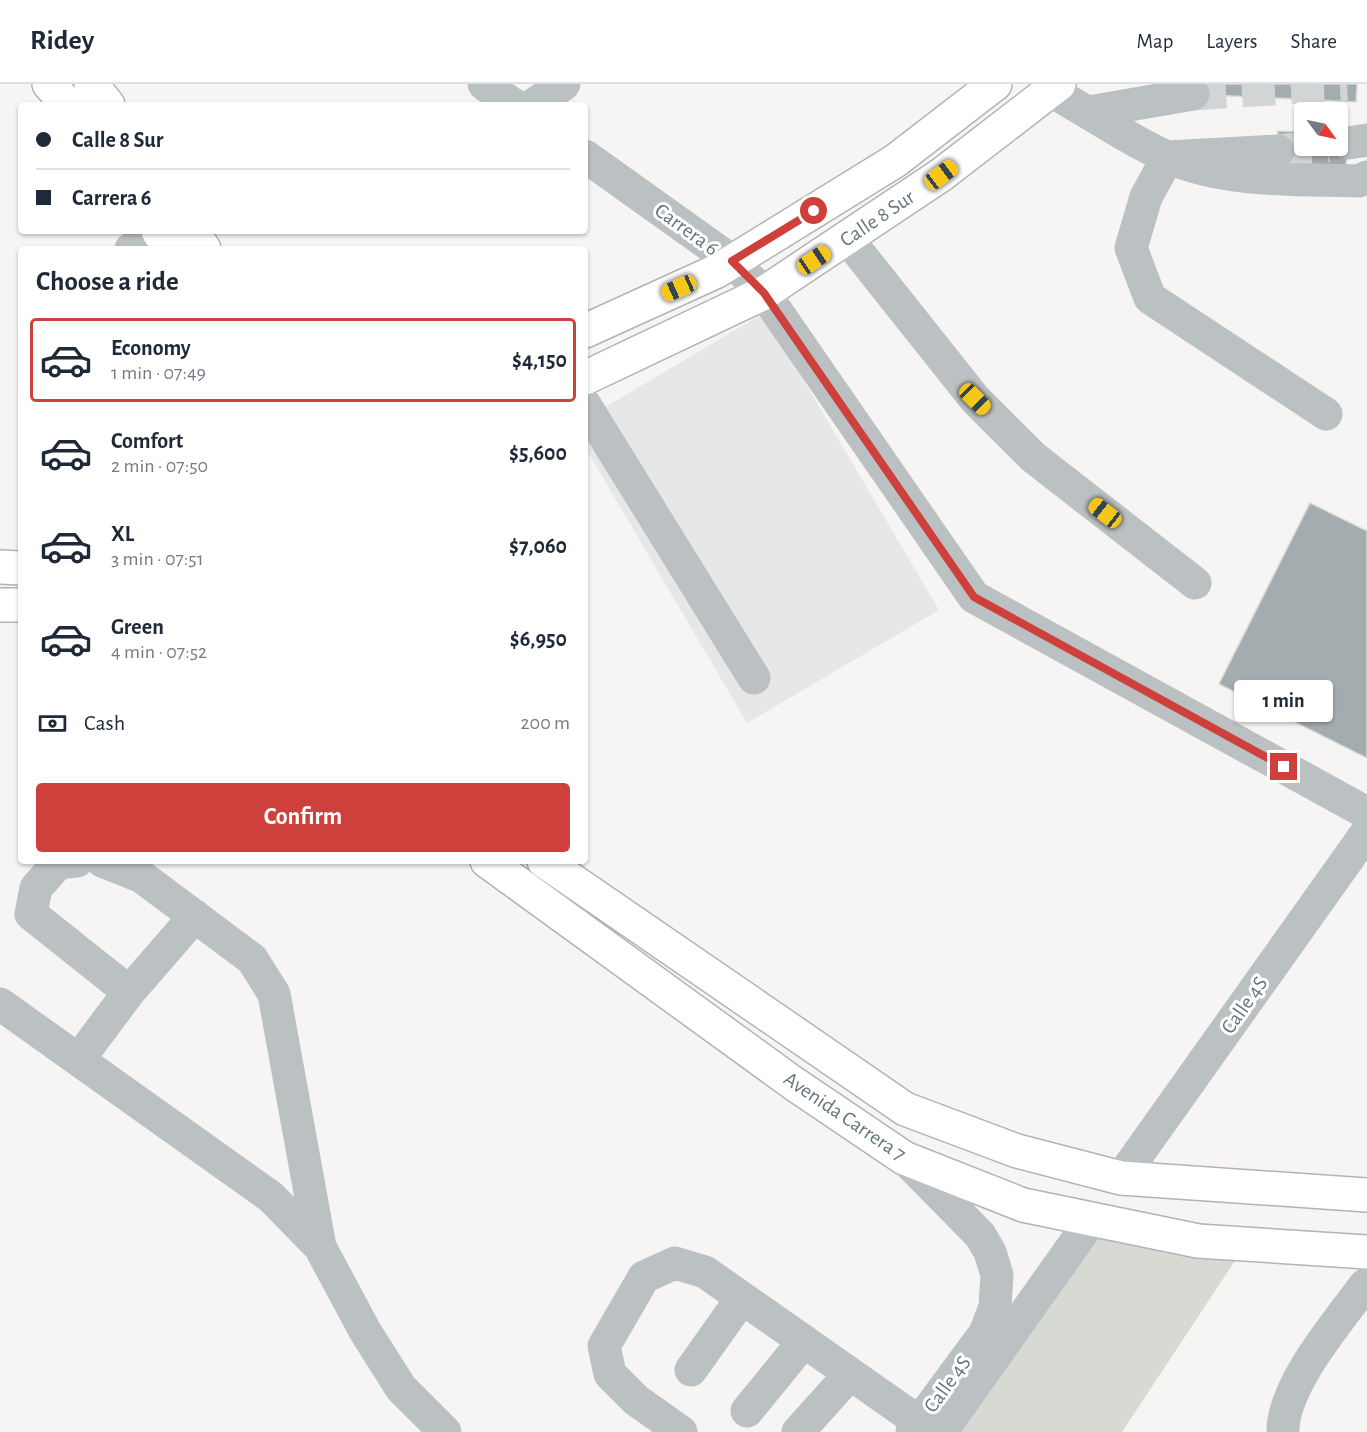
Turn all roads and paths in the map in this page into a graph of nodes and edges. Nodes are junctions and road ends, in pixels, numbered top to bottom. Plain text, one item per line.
1 (49, 84) edge
2 (91, 84) edge
3 (484, 84) edge
4 (564, 84) edge
5 (995, 84) edge
6 (1055, 87) edge
7 (1193, 94) tunnel mouth
8 (65, 102) edge
9 (106, 102) edge
10 (510, 102) edge
11 (537, 102) edge
12 (1089, 112) junction
13 (1278, 151) tunnel mouth
14 (1168, 157) junction
15 (588, 158) edge
16 (1367, 177) edge
17 (153, 234) edge
18 (847, 238) junction
19 (135, 246) edge
20 (732, 261) junction
21 (764, 293) junction
22 (588, 330) edge
23 (588, 377) edge
24 (588, 410) edge
25 (1326, 414) dead end
26 (0, 567) edge
27 (18, 568) edge
28 (1195, 583) dead end
29 (0, 605) edge
30 (18, 605) edge
31 (754, 678) dead end
32 (1367, 813) edge
33 (1367, 832) edge
34 (57, 864) edge
35 (110, 864) edge
36 (491, 864) edge
37 (548, 864) edge
38 (195, 916) junction
39 (129, 992) junction
40 (0, 1004) edge
41 (79, 1059) junction
42 (904, 1158) junction
43 (1121, 1178) junction
44 (1367, 1195) edge
45 (1092, 1219) junction
46 (320, 1247) junction
47 (1352, 1251) edge
48 (1366, 1287) edge
49 (742, 1298) junction
50 (804, 1341) junction
51 (691, 1370) dead end
52 (850, 1374) junction
53 (747, 1411) dead end
54 (924, 1429) edge
55 (445, 1432) edge
56 (681, 1432) edge
57 (798, 1432) edge
58 (1284, 1432) edge

1 - 8 main road
2 - 9 main road
3 - 10 street
4 - 11 street
5 - 20 main road, Calle 8 Sur
6 - 12 street
6 - 18 main road, Calle 8 Sur
7 - 12 street
12 - 14 street
13 - 14 street
14 - 16 street
14 - 25 street
15 - 20 street, Carrera 6
17 - 19 street
18 - 21 main road, Calle 8 Sur
18 - 28 street
20 - 21 street, Carrera 6
20 - 22 main road, Calle 8 Sur
21 - 23 main road, Calle 8 Sur
21 - 32 street, Carrera 6
24 - 31 street
26 - 27 main road
29 - 30 main road
33 - 43 street, Calle 4S
34 - 39 street
35 - 38 street
36 - 42 main road, Avenida Carrera 7
37 - 43 main road, Avenida Carrera 7
38 - 39 street
38 - 46 street
39 - 41 street
40 - 41 street
41 - 46 street
42 - 45 main road, Avenida Carrera 7
42 - 54 street, Calle 4S
43 - 44 main road, Avenida Carrera 7
45 - 47 main road, Avenida Carrera 7
45 - 54 street, Calle 4S
46 - 55 street
47 - 48 street
48 - 58 street
49 - 50 street
49 - 51 street
49 - 56 street
50 - 52 street
50 - 53 street
52 - 54 street
52 - 57 street

